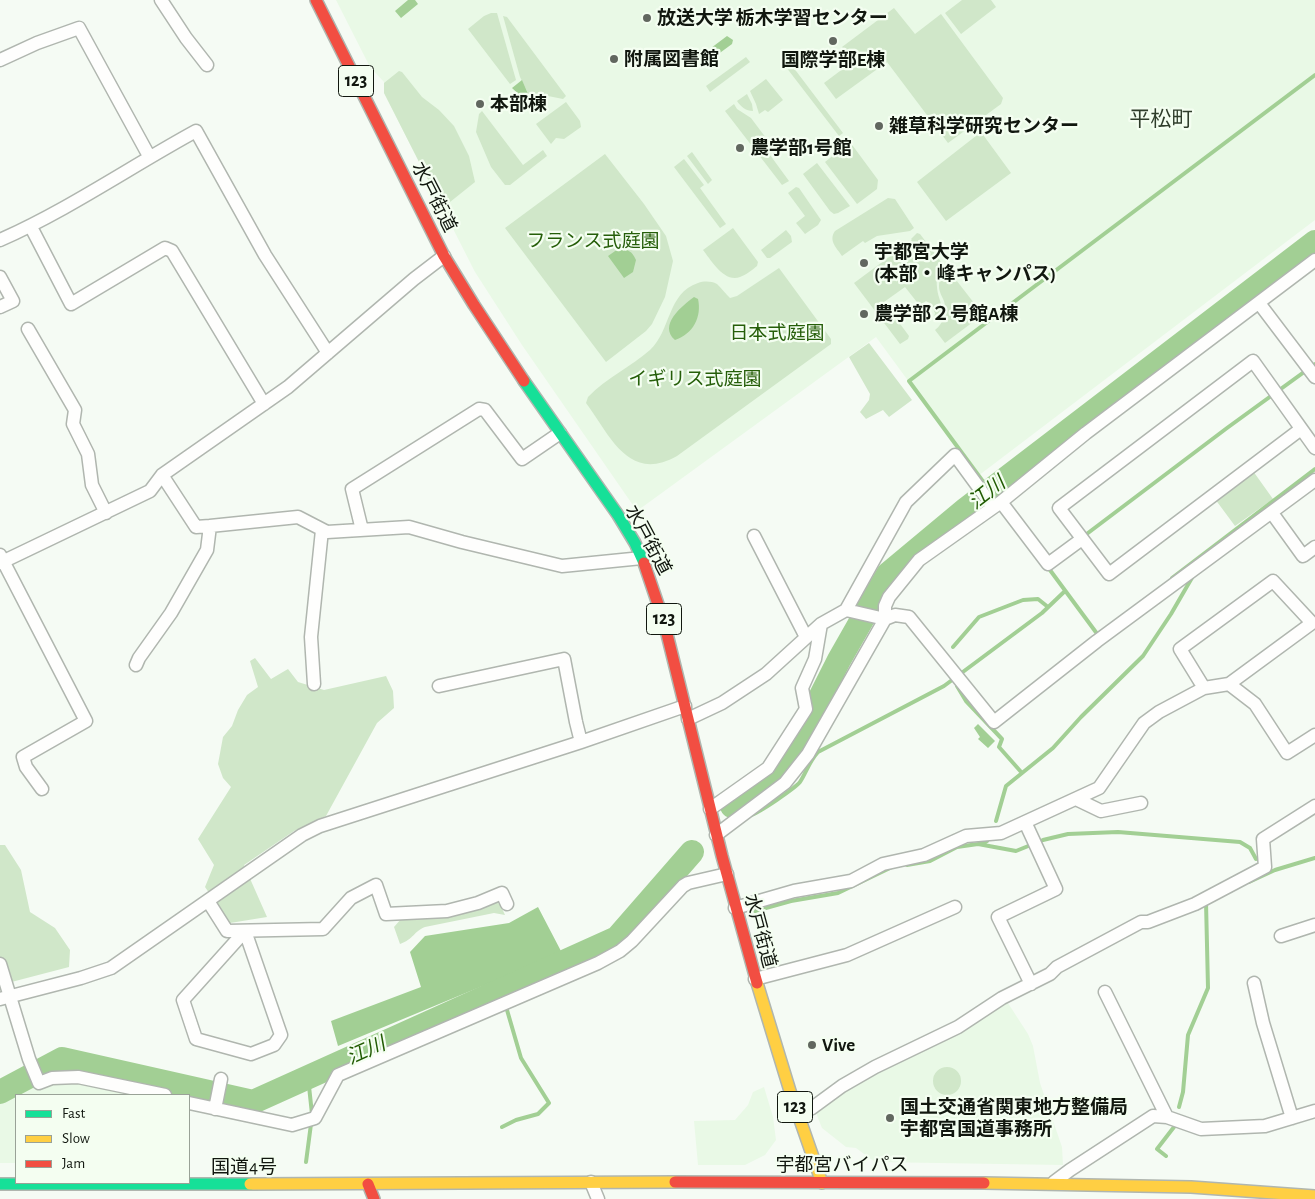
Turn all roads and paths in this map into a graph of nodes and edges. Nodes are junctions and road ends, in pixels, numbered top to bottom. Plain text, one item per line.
1 (162, 0) edge
2 (316, 0) edge
3 (0, 60) edge
4 (207, 65) dead end
5 (149, 156) junction
6 (31, 227) junction
7 (0, 240) edge
8 (444, 256) junction
9 (1315, 260) edge
10 (0, 277) edge
11 (1259, 303) junction
12 (0, 307) edge
13 (28, 329) dead end
14 (328, 353) junction
15 (1315, 377) edge
16 (264, 404) junction
17 (1301, 428) junction
18 (560, 433) junction
19 (1315, 448) edge
20 (162, 475) junction
21 (1315, 480) edge
22 (997, 505) junction
23 (106, 513) junction
24 (1272, 513) junction
25 (210, 526) junction
26 (322, 530) junction
27 (362, 530) junction
28 (754, 536) dead end
29 (1082, 539) junction
30 (1315, 547) edge
31 (642, 558) junction
32 (1, 560) edge
33 (846, 610) junction
34 (885, 619) junction
35 (821, 624) junction
36 (1313, 624) edge
37 (806, 637) junction
38 (136, 665) dead end
39 (314, 684) dead end
40 (1229, 684) junction
41 (439, 686) dead end
42 (1204, 688) junction
43 (685, 706) junction
44 (688, 719) junction
45 (1315, 735) edge
46 (581, 742) junction
47 (42, 789) dead end
48 (1076, 799) junction
49 (1141, 803) dead end
50 (1315, 806) edge
51 (710, 809) junction
52 (1025, 822) junction
53 (716, 835) junction
54 (727, 874) junction
55 (208, 901) junction
56 (507, 904) dead end
57 (955, 907) dead end
58 (736, 908) junction
59 (1315, 925) edge
60 (245, 931) junction
61 (1281, 936) dead end
62 (0, 964) edge
63 (755, 979) junction
64 (1254, 983) dead end
65 (1031, 984) junction
66 (1105, 992) dead end
67 (5, 997) edge
68 (221, 1082) dead end
69 (160, 1094) edge
70 (190, 1103) edge
71 (216, 1106) junction
72 (1315, 1111) edge
73 (797, 1115) junction
74 (1167, 1118) junction
75 (1292, 1118) junction
76 (591, 1182) junction
77 (822, 1183) junction
78 (0, 1184) edge
79 (368, 1184) junction
80 (1052, 1184) junction
81 (1114, 1184) junction
82 (1315, 1196) edge
83 (374, 1199) edge
84 (598, 1199) edge
85 (1109, 1199) edge

1 - 4 street
2 - 8 main road, 水戸街道 / 123
3 - 5 street
5 - 6 street
5 - 14 street
6 - 7 street
6 - 16 street
8 - 14 street
8 - 18 main road, 水戸街道 / 123
9 - 11 street
10 - 12 street
11 - 15 street
11 - 22 street
13 - 23 street
14 - 16 street
16 - 20 street
17 - 19 street
17 - 29 street
17 - 29 street
18 - 27 street
18 - 31 main road, 水戸街道 / 123
20 - 23 street
20 - 25 street
21 - 24 street
22 - 29 street
22 - 33 street
22 - 34 street
23 - 32 street
24 - 30 street
24 - 34 street
25 - 26 street
25 - 38 street
26 - 27 street
26 - 39 street
27 - 31 street
28 - 37 street
31 - 43 main road, 水戸街道 / 123
32 - 47 street
33 - 34 street
33 - 35 street
34 - 53 street
35 - 37 street
35 - 51 street
36 - 40 street
36 - 42 street
37 - 44 street
40 - 42 street
40 - 45 street
41 - 46 street
42 - 48 street
43 - 44 main road, 水戸街道 / 123
43 - 46 street
44 - 51 main road, 水戸街道 / 123
46 - 55 street
48 - 49 street
48 - 52 street
50 - 65 street
51 - 53 main road, 水戸街道 / 123
52 - 58 street
52 - 65 street
53 - 54 main road, 水戸街道 / 123
54 - 58 main road, 水戸街道 / 123
54 - 71 street
55 - 60 street
55 - 67 street
56 - 60 street
57 - 63 street
58 - 63 main road, 水戸街道 / 123
59 - 61 street
60 - 60 street
62 - 67 street
63 - 73 main road, 水戸街道 / 123
64 - 75 street
65 - 73 street
66 - 74 street
67 - 69 street
68 - 71 street
70 - 71 street
72 - 75 street
73 - 77 main road, 水戸街道 / 123
74 - 75 street
74 - 80 street
76 - 77 main road, 宇都宮バイパス
76 - 79 main road, 宇都宮バイパス
76 - 84 street
77 - 80 main road, 宇都宮バイパス
78 - 79 main road, 国道4号
79 - 83 main road
80 - 81 main road, 宇都宮バイパス
81 - 82 main road, 宇都宮バイパス
81 - 85 street

